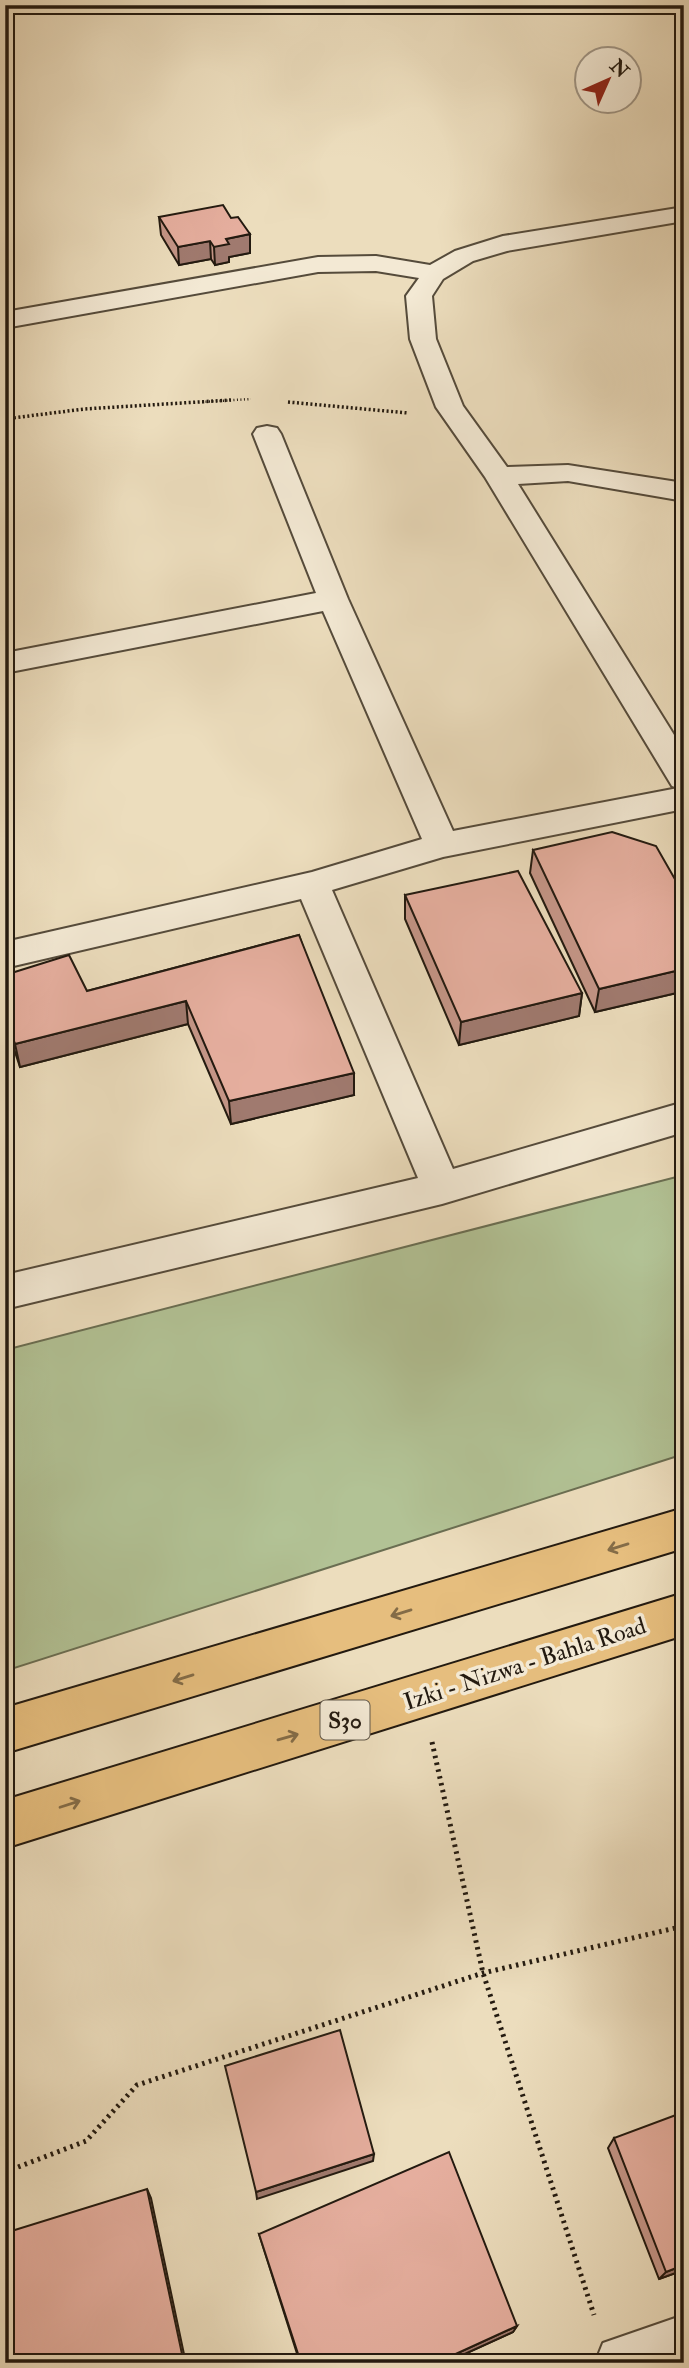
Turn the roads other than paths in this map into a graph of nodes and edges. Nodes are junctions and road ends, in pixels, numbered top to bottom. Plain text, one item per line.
1 (684, 214) edge
2 (434, 274) junction
3 (5, 320) edge
4 (267, 434) dead end
5 (499, 476) junction
6 (684, 492) edge
7 (333, 599) junction
8 (5, 663) edge
9 (684, 778) edge
10 (684, 798) edge
11 (442, 845) junction
12 (312, 884) junction
13 (5, 955) edge
14 (684, 1117) edge
15 (442, 1188) junction
16 (5, 1292) edge
17 (684, 1528) edge
18 (684, 1614) edge
19 (5, 1731) edge
20 (5, 1824) edge
21 (684, 2342) edge
22 (610, 2343) edge

1 - 2 street
2 - 3 street
2 - 5 street
4 - 7 street
5 - 6 street
5 - 9 street
7 - 8 street
7 - 11 street
10 - 11 street
11 - 12 street
12 - 13 street
12 - 15 street
14 - 15 street
15 - 16 street
17 -> 19 main road
20 -> 18 main road, Izki - Nizwa - Bahla Road / S30
21 - 22 street

